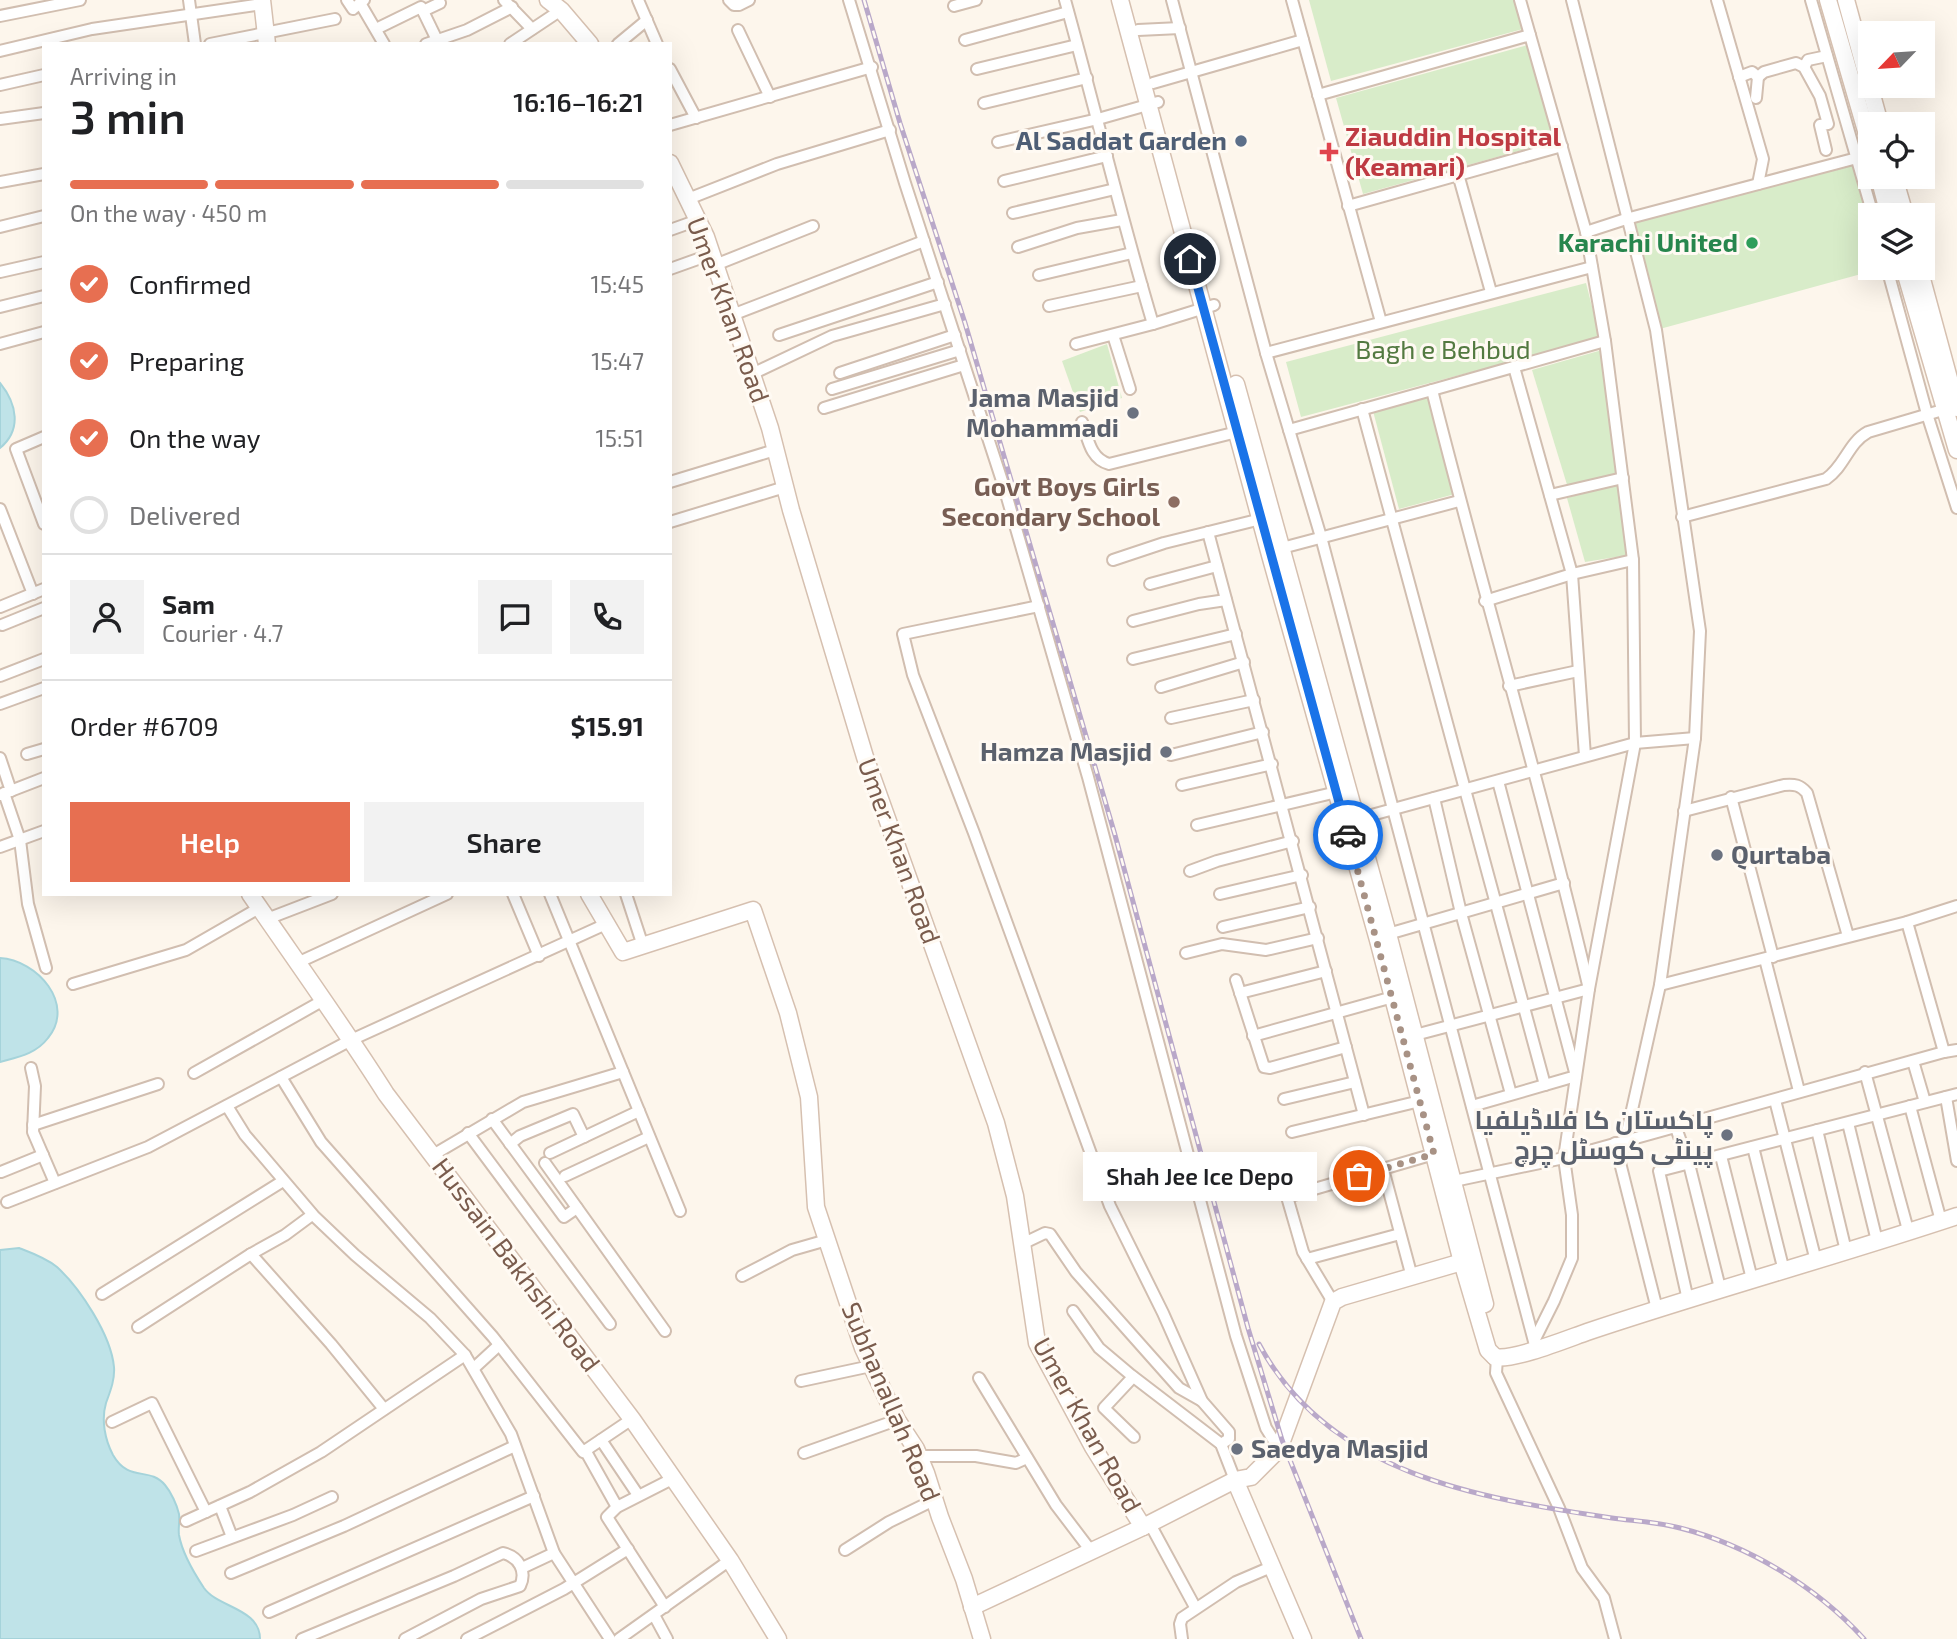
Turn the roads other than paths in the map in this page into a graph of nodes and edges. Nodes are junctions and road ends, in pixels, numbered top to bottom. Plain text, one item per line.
1 (80, 0) edge
2 (189, 0) edge
3 (347, 0) edge
4 (638, 0) edge
5 (729, 0) edge
6 (749, 0) edge
7 (849, 0) edge
8 (976, 0) edge
9 (1065, 0) edge
10 (1120, 0) edge
11 (1129, 0) edge
12 (1172, 0) edge
13 (1292, 0) edge
14 (1520, 0) edge
15 (1572, 0) edge
16 (1717, 0) edge
17 (1811, 0) edge
18 (1828, 0) edge
19 (1846, 0) edge
20 (362, 1) edge
21 (262, 2) edge
22 (508, 4) edge
23 (441, 5) edge
24 (555, 5) edge
25 (954, 6) dead end
26 (423, 11) junction
27 (1068, 12) junction
28 (191, 14) junction
29 (0, 16) edge
30 (335, 19) dead end
31 (647, 20) junction
32 (1180, 28) junction
33 (376, 29) junction
34 (532, 29) junction
35 (738, 30) dead end
36 (1138, 30) junction
37 (1530, 35) junction
38 (266, 38) edge
39 (965, 40) dead end
40 (1303, 40) junction
41 (195, 42) edge
42 (229, 42) edge
43 (383, 42) edge
44 (432, 42) edge
45 (513, 42) edge
46 (588, 42) edge
47 (620, 42) edge
48 (656, 42) edge
49 (1077, 45) junction
50 (0, 51) edge
51 (1827, 55) junction
52 (872, 67) junction
53 (1804, 67) junction
54 (976, 69) dead end
55 (1193, 71) junction
56 (672, 73) edge
57 (42, 75) edge
58 (1739, 77) junction
59 (1087, 78) junction
60 (1758, 78) junction
61 (1153, 83) junction
62 (0, 85) edge
63 (1318, 95) junction
64 (770, 97) junction
65 (1756, 98) dead end
66 (984, 103) dead end
67 (1154, 103) junction
68 (1861, 112) edge
69 (1877, 112) edge
70 (42, 113) edge
71 (696, 118) junction
72 (0, 119) edge
73 (1098, 119) junction
74 (672, 124) edge
75 (890, 130) junction
76 (998, 142) dead end
77 (1562, 146) junction
78 (1826, 150) dead end
79 (1107, 156) junction
80 (1857, 158) junction
81 (672, 167) edge
82 (42, 174) edge
83 (1458, 174) junction
84 (1003, 181) dead end
85 (0, 182) edge
86 (1758, 184) junction
87 (1115, 189) junction
88 (688, 199) junction
89 (1870, 203) edge
90 (1348, 206) junction
91 (1013, 213) dead end
92 (42, 217) edge
93 (1626, 219) junction
94 (698, 220) junction
95 (1122, 220) junction
96 (813, 226) dead end
97 (0, 228) edge
98 (672, 229) edge
99 (1586, 232) junction
100 (924, 240) junction
101 (1018, 247) dead end
102 (1132, 253) junction
103 (713, 259) junction
104 (42, 262) edge
105 (1592, 267) junction
106 (672, 269) edge
107 (0, 272) edge
108 (1038, 275) dead end
109 (1890, 280) edge
110 (1908, 280) edge
111 (1922, 280) edge
112 (938, 282) junction
113 (1142, 286) junction
114 (1491, 292) junction
115 (42, 296) edge
116 (945, 304) junction
117 (1048, 306) dead end
118 (1209, 306) junction
119 (0, 307) edge
120 (732, 315) junction
121 (1381, 322) junction
122 (1153, 324) junction
123 (42, 333) edge
124 (779, 335) dead end
125 (955, 335) junction
126 (1113, 335) junction
127 (1605, 341) junction
128 (0, 344) edge
129 (1076, 344) dead end
130 (960, 350) junction
131 (1266, 353) junction
132 (964, 365) junction
133 (1514, 367) junction
134 (840, 373) dead end
135 (752, 374) junction
136 (832, 389) dead end
137 (1130, 389) dead end
138 (1432, 390) junction
139 (824, 408) dead end
140 (1952, 408) edge
141 (1362, 409) junction
142 (1927, 414) junction
143 (1082, 422) dead end
144 (1289, 430) junction
145 (1237, 432) junction
146 (42, 440) edge
147 (775, 450) junction
148 (1957, 450) edge
149 (1622, 478) junction
150 (672, 481) edge
151 (785, 487) junction
152 (1550, 495) junction
153 (1459, 501) junction
154 (1957, 508) edge
155 (0, 509) edge
156 (1682, 517) junction
157 (42, 519) edge
158 (1261, 519) junction
159 (1391, 520) junction
160 (672, 521) edge
161 (1208, 532) junction
162 (1321, 537) junction
163 (1282, 548) junction
164 (1113, 560) dead end
165 (1633, 560) junction
166 (1217, 566) junction
167 (1572, 573) junction
168 (1150, 584) dead end
169 (38, 592) edge
170 (1226, 600) junction
171 (1485, 601) junction
172 (1, 603) edge
173 (1039, 606) junction
174 (42, 609) edge
175 (1133, 621) dead end
176 (2, 625) dead end
177 (1236, 634) junction
178 (1133, 659) dead end
179 (42, 660) edge
180 (1244, 662) junction
181 (1578, 671) junction
182 (0, 676) edge
183 (1509, 685) junction
184 (1161, 687) dead end
185 (42, 689) edge
186 (1254, 700) junction
187 (0, 704) edge
188 (1171, 718) dead end
189 (1263, 732) junction
190 (1695, 738) junction
191 (1635, 744) junction
192 (42, 750) edge
193 (27, 754) dead end
194 (1171, 755) dead end
195 (1585, 756) junction
196 (0, 758) edge
197 (1272, 764) junction
198 (1534, 771) junction
199 (42, 779) edge
200 (1498, 781) junction
201 (1182, 785) dead end
202 (1466, 790) junction
203 (1336, 792) junction
204 (5, 793) edge
205 (1731, 797) junction
206 (1434, 798) junction
207 (1283, 805) junction
208 (1392, 809) junction
209 (1684, 811) junction
210 (1357, 819) junction
211 (1197, 825) dead end
212 (42, 832) edge
213 (20, 840) junction
214 (1293, 841) junction
215 (0, 846) edge
216 (1190, 871) dead end
217 (1302, 874) junction
218 (1564, 883) junction
219 (1220, 894) dead end
220 (1528, 894) junction
221 (321, 896) edge
222 (443, 896) edge
223 (514, 896) edge
224 (551, 896) edge
225 (590, 896) edge
226 (627, 896) edge
227 (1496, 903) junction
228 (1957, 906) edge
229 (259, 907) edge
230 (1310, 907) junction
231 (1461, 913) junction
232 (1907, 922) junction
233 (1423, 923) junction
234 (606, 924) junction
235 (1223, 927) dead end
236 (1388, 934) junction
237 (1848, 936) junction
238 (1318, 938) junction
239 (569, 942) junction
240 (643, 946) junction
241 (1186, 953) dead end
242 (539, 956) junction
243 (1769, 958) junction
244 (297, 963) junction
245 (46, 968) dead end
246 (1326, 971) junction
247 (1236, 980) dead end
248 (73, 984) dead end
249 (1660, 985) junction
250 (1588, 989) junction
251 (1240, 993) junction
252 (1393, 997) junction
253 (1555, 998) junction
254 (321, 1001) junction
255 (1524, 1006) junction
256 (1337, 1013) junction
257 (1490, 1014) junction
258 (1451, 1025) junction
259 (1415, 1035) junction
260 (1253, 1036) junction
261 (351, 1040) junction
262 (1346, 1047) junction
263 (1957, 1050) edge
264 (1944, 1052) junction
265 (1913, 1061) junction
266 (31, 1068) dead end
267 (623, 1072) junction
268 (1865, 1072) junction
269 (194, 1073) dead end
270 (1576, 1076) junction
271 (281, 1077) junction
272 (1355, 1082) junction
273 (158, 1084) dead end
274 (1545, 1085) junction
275 (1799, 1091) junction
276 (1511, 1094) junction
277 (1951, 1096) edge
278 (1284, 1099) dead end
279 (1775, 1100) junction
280 (1420, 1101) junction
281 (1925, 1102) junction
282 (227, 1106) junction
283 (1472, 1106) junction
284 (1910, 1106) junction
285 (639, 1111) junction
286 (1364, 1115) junction
287 (1878, 1115) junction
288 (492, 1119) junction
289 (1848, 1122) junction
290 (33, 1125) junction
291 (1676, 1128) junction
292 (1817, 1130) junction
293 (1292, 1132) dead end
294 (468, 1133) junction
295 (584, 1137) junction
296 (649, 1137) junction
297 (1787, 1138) junction
298 (1620, 1142) junction
299 (510, 1144) junction
300 (1753, 1147) junction
301 (1434, 1154) junction
302 (433, 1155) junction
303 (43, 1156) junction
304 (1721, 1156) junction
305 (1563, 1158) junction
306 (1957, 1161) edge
307 (1689, 1164) junction
308 (1383, 1169) junction
309 (1, 1172) edge
310 (1489, 1174) junction
311 (565, 1176) dead end
312 (1281, 1176) dead end
313 (283, 1181) junction
314 (1454, 1181) junction
315 (55, 1183) junction
316 (1287, 1197) junction
317 (8, 1202) dead end
318 (578, 1208) junction
319 (680, 1211) dead end
320 (312, 1214) junction
321 (1949, 1218) edge
322 (1908, 1230) junction
323 (1400, 1234) junction
324 (827, 1240) junction
325 (1877, 1241) junction
326 (1022, 1244) junction
327 (1846, 1251) junction
328 (251, 1254) junction
329 (1307, 1259) junction
330 (1816, 1261) junction
331 (1462, 1262) junction
332 (1784, 1271) junction
333 (742, 1276) dead end
334 (1412, 1277) junction
335 (1752, 1279) junction
336 (1720, 1288) junction
337 (102, 1294) dead end
338 (1688, 1300) junction
339 (1333, 1302) junction
340 (1657, 1309) junction
341 (1073, 1311) dead end
342 (610, 1324) dead end
343 (138, 1327) dead end
344 (665, 1331) dead end
345 (1535, 1344) junction
346 (499, 1345) junction
347 (465, 1354) junction
348 (1496, 1357) junction
349 (871, 1366) junction
350 (474, 1368) junction
351 (1133, 1377) junction
352 (979, 1378) dead end
353 (801, 1381) dead end
354 (1202, 1401) junction
355 (384, 1409) junction
356 (632, 1419) junction
357 (897, 1420) junction
358 (112, 1422) dead end
359 (1134, 1437) dead end
360 (601, 1440) junction
361 (1221, 1444) junction
362 (515, 1446) junction
363 (1279, 1449) junction
364 (585, 1450) junction
365 (804, 1453) dead end
366 (918, 1456) junction
367 (1027, 1458) junction
368 (674, 1478) junction
369 (1235, 1480) junction
370 (638, 1495) junction
371 (534, 1496) junction
372 (332, 1497) dead end
373 (934, 1500) junction
374 (220, 1506) junction
375 (617, 1507) junction
376 (206, 1512) junction
377 (186, 1521) dead end
378 (1147, 1525) junction
379 (232, 1537) junction
380 (628, 1549) junction
381 (845, 1550) dead end
382 (1091, 1550) junction
383 (196, 1551) dead end
384 (554, 1553) junction
385 (730, 1560) junction
386 (1271, 1567) junction
387 (522, 1568) junction
388 (231, 1573) dead end
389 (573, 1583) junction
390 (665, 1607) junction
391 (972, 1607) junction
392 (1195, 1607) junction
393 (269, 1612) dead end
394 (654, 1615) junction
395 (302, 1639) edge
396 (405, 1639) edge
397 (467, 1639) edge
398 (610, 1639) edge
399 (619, 1639) edge
400 (667, 1639) edge
401 (778, 1639) edge
402 (982, 1639) edge
403 (1182, 1639) edge
404 (1303, 1639) edge
405 (1615, 1639) edge

1 - 29 street
2 - 28 street
3 - 20 street
4 - 31 street
5 - 6 street
7 - 52 street
8 - 25 street
9 - 27 street
10 - 67 street
11 - 36 street
12 - 32 street
13 - 40 street
14 - 37 street
15 - 93 street
16 - 58 street
17 - 51 street
18 - 68 street
19 - 69 street
20 - 33 street
21 - 28 street
21 - 38 street
22 - 34 street
22 - 44 street
23 - 26 street
24 - 34 street
24 - 46 street
26 - 33 street
26 - 44 street
27 - 39 street
27 - 49 street
28 - 41 street
28 - 50 street
30 - 38 street
31 - 47 street
31 - 48 street
32 - 36 street
32 - 55 street
33 - 43 street
34 - 45 street
35 - 64 street
36 - 61 street
37 - 63 street
37 - 77 street
38 - 42 street
40 - 55 street
40 - 63 street
49 - 54 street
49 - 59 street
51 - 53 street
51 - 80 street
52 - 64 street
52 - 75 street
53 - 60 street
53 - 78 street
55 - 61 street
55 - 131 street
56 - 71 street
57 - 62 street
58 - 60 street
58 - 86 street
59 - 66 street
59 - 73 street
60 - 65 street
61 - 67 street
63 - 90 street
64 - 71 street
67 - 73 street
67 - 118 street
70 - 72 street
71 - 74 street
73 - 76 street
73 - 79 street
75 - 88 street
75 - 100 street
77 - 83 street
77 - 99 street
79 - 84 street
79 - 87 street
80 - 86 street
80 - 89 street
81 - 88 street, Umer Khan Road
82 - 85 street
83 - 90 street
83 - 114 street
86 - 93 street
87 - 91 street
87 - 95 street
88 - 94 street, Umer Khan Road
90 - 121 street
92 - 97 street
93 - 99 street
93 - 156 street
94 - 98 street
94 - 103 street, Umer Khan Road
95 - 101 street
95 - 102 street
96 - 103 street
99 - 105 street
100 - 112 street
100 - 120 street
102 - 108 street
102 - 113 street
103 - 106 street
103 - 120 street, Umer Khan Road
104 - 107 street
105 - 114 street
105 - 127 street
109 - 142 street
110 - 140 street
111 - 140 street
112 - 116 street
112 - 124 street
113 - 117 street
113 - 122 street
114 - 121 street
115 - 119 street
116 - 125 street
116 - 135 street
118 - 122 street
118 - 145 street
118 - 163 street
120 - 135 street, Umer Khan Road
121 - 131 street
122 - 126 street
123 - 128 street
125 - 130 street
125 - 134 street
126 - 129 street
126 - 137 street
127 - 133 street
127 - 149 street
130 - 132 street
130 - 136 street
131 - 144 street
132 - 139 street
132 - 173 street
133 - 138 street
133 - 152 street
135 - 147 street, Umer Khan Road
138 - 141 street
138 - 153 street
140 - 142 street
140 - 148 street
141 - 144 street
141 - 159 street
142 - 154 street
142 - 156 street
143 - 145 street
144 - 162 street
145 - 158 street
146 - 157 street
147 - 150 street
147 - 151 street, Umer Khan Road
149 - 152 street
149 - 165 street
151 - 160 street
151 - 326 street, Umer Khan Road
152 - 167 street
153 - 159 street
153 - 171 street
155 - 169 street
156 - 190 street
158 - 161 street
158 - 203 street
159 - 162 street
159 - 202 street
161 - 164 street
161 - 166 street
162 - 163 street
162 - 208 street
163 - 210 street
165 - 167 street
165 - 191 street
166 - 168 street
166 - 170 street
167 - 171 street
167 - 181 street
169 - 172 street
170 - 175 street
170 - 177 street
171 - 183 street
173 - 354 street
173 - 363 street
174 - 176 street
177 - 178 street
177 - 180 street
179 - 182 street
180 - 184 street
180 - 186 street
181 - 183 street
181 - 195 street
183 - 198 street
185 - 187 street
186 - 188 street
186 - 189 street
189 - 194 street
189 - 197 street
190 - 191 street
190 - 209 street
191 - 195 street
191 - 250 street
192 - 193 street
195 - 198 street
196 - 204 street
197 - 201 street
197 - 207 street
198 - 200 street
198 - 218 street
199 - 204 street
200 - 202 street
200 - 220 street
202 - 206 street
202 - 227 street
203 - 207 street
203 - 252 street
204 - 213 street
205 - 209 street
205 - 237 street
205 - 243 street
206 - 208 street
206 - 231 street
207 - 211 street
207 - 214 street
208 - 210 street
208 - 233 street
209 - 249 street
210 - 236 street
212 - 213 street
213 - 215 street
213 - 245 street
214 - 216 street
214 - 217 street
217 - 219 street
217 - 230 street
218 - 220 street
218 - 250 street
220 - 227 street
220 - 253 street
221 - 229 street
222 - 244 street
223 - 242 street
224 - 239 street
225 - 234 street
226 - 240 street
227 - 231 street
227 - 255 street
228 - 232 street
229 - 244 street, Hussain Bakhshi Road
229 - 248 street
230 - 235 street
230 - 238 street
231 - 233 street
231 - 257 street
232 - 237 street
232 - 264 street
233 - 236 street
233 - 258 street
234 - 239 street
234 - 240 street
236 - 259 street
237 - 243 street
238 - 241 street
238 - 246 street
239 - 242 street
239 - 267 street
240 - 324 street, Subhanallah Road
242 - 261 street
243 - 249 street
243 - 275 street
244 - 254 street, Hussain Bakhshi Road
246 - 251 street
246 - 256 street
247 - 251 street
249 - 298 street
250 - 253 street
250 - 270 street
251 - 260 street
252 - 256 street
252 - 280 street
253 - 255 street
253 - 270 street
254 - 261 street, Hussain Bakhshi Road
254 - 269 street
255 - 257 street
255 - 274 street
256 - 260 street
256 - 262 street
257 - 258 street
257 - 276 street
258 - 259 street
258 - 283 street
259 - 314 street
260 - 262 street
261 - 271 street
261 - 302 street, Hussain Bakhshi Road
262 - 272 street
263 - 264 street
264 - 265 street
265 - 268 street
265 - 281 street
266 - 290 street
267 - 285 street
267 - 288 street
268 - 275 street
268 - 287 street
270 - 274 street
270 - 305 street
271 - 282 street
271 - 346 street
272 - 278 street
272 - 286 street
273 - 290 street
274 - 276 street
275 - 279 street
276 - 283 street
277 - 281 street
277 - 306 street
279 - 291 street
279 - 297 street
280 - 286 street
280 - 301 street
281 - 284 street
282 - 313 street
282 - 315 street
283 - 310 street
284 - 287 street
284 - 321 street
285 - 295 street
285 - 296 street
286 - 293 street
287 - 289 street
287 - 322 street
288 - 294 street
288 - 299 street
289 - 292 street
289 - 325 street
290 - 303 street
291 - 298 street
291 - 307 street
292 - 297 street
292 - 327 street
294 - 302 street
294 - 342 street
295 - 299 street
295 - 318 street
296 - 311 street
296 - 319 street
297 - 300 street
297 - 330 street
298 - 305 street
298 - 340 street
299 - 318 street
300 - 304 street
300 - 332 street
301 - 308 street
301 - 331 street
302 - 356 street, Hussain Bakhshi Road
303 - 309 street
303 - 315 street
304 - 307 street
304 - 335 street
305 - 310 street
305 - 345 street
307 - 336 street
307 - 338 street
308 - 316 street
308 - 323 street
310 - 314 street
310 - 345 street
312 - 316 street
313 - 320 street
313 - 337 street
314 - 348 street
315 - 317 street
316 - 329 street
318 - 344 street
320 - 328 street
320 - 347 street
321 - 322 street
322 - 325 street
323 - 329 street
323 - 334 street
324 - 333 street
324 - 349 street, Subhanallah Road
325 - 327 street
326 - 354 street
326 - 378 street, Umer Khan Road
327 - 330 street
328 - 343 street
328 - 355 street
329 - 339 street
330 - 332 street
331 - 334 street
331 - 348 street
332 - 335 street
334 - 339 street
335 - 336 street
336 - 338 street
338 - 340 street
339 - 363 street
340 - 345 street
341 - 351 street
345 - 348 street
346 - 350 street
346 - 364 street
347 - 350 street
347 - 355 street
348 - 405 street
349 - 353 street
349 - 357 street, Subhanallah Road
350 - 362 street
351 - 359 street
351 - 361 street
352 - 367 street
354 - 361 street
355 - 374 street
356 - 360 street
356 - 368 street, Hussain Bakhshi Road
357 - 365 street
357 - 366 street, Subhanallah Road
358 - 376 street
360 - 364 street
360 - 370 street
361 - 369 street
362 - 371 street
362 - 388 street
363 - 369 street
364 - 375 street
366 - 367 street
366 - 373 street, Subhanallah Road
367 - 382 street
368 - 370 street
368 - 385 street, Hussain Bakhshi Road
369 - 378 street
369 - 386 street
370 - 375 street
371 - 384 street
371 - 393 street
372 - 379 street
373 - 381 street
373 - 391 street, Subhanallah Road
374 - 376 street
374 - 379 street
375 - 380 street
376 - 377 street
378 - 382 street
378 - 392 street
379 - 383 street
380 - 389 street
380 - 390 street
382 - 391 street
384 - 387 street
384 - 389 street
385 - 390 street
385 - 401 street, Hussain Bakhshi Road
386 - 392 street
386 - 404 street
387 - 395 street
387 - 396 street
389 - 397 street
389 - 398 street
390 - 394 street
391 - 402 street, Subhanallah Road
392 - 403 street
394 - 399 street
394 - 400 street

